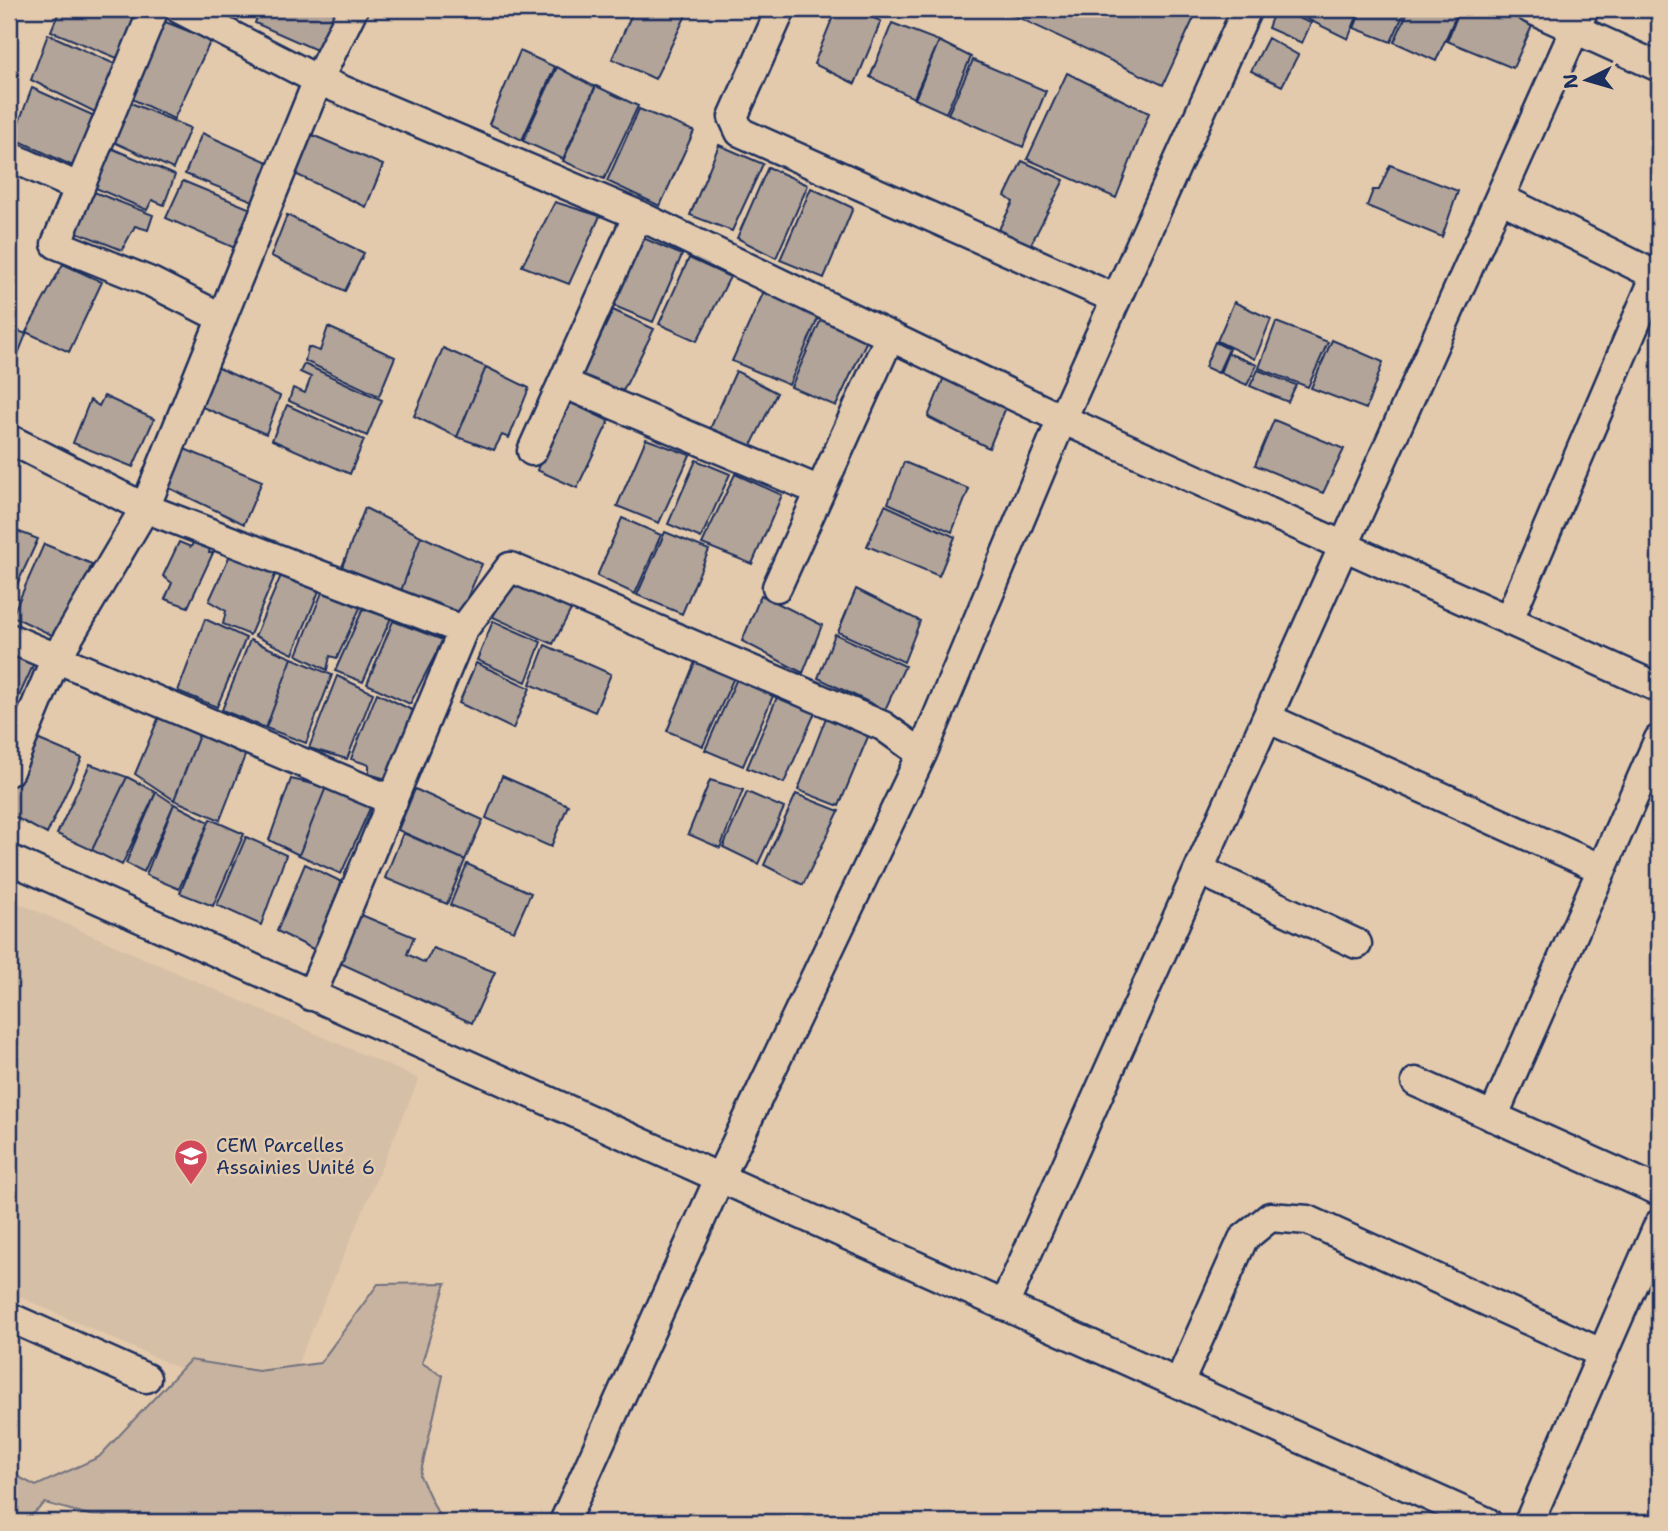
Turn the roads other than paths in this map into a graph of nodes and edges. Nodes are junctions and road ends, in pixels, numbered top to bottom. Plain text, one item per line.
1 (154, 9) edge
2 (180, 9) edge
3 (353, 9) edge
4 (781, 9) edge
5 (1247, 9) edge
6 (1531, 9) edge
7 (1580, 19) edge
8 (1659, 67) edge
9 (318, 80) junction
10 (9, 156) edge
11 (80, 188) junction
12 (1500, 198) junction
13 (638, 215) junction
14 (1658, 276) edge
15 (1116, 299) junction
16 (222, 318) junction
17 (890, 336) junction
18 (563, 383) junction
19 (1062, 419) junction
20 (9, 439) edge
21 (532, 451) dead end
22 (820, 491) junction
23 (145, 508) junction
24 (1344, 546) junction
25 (777, 587) dead end
26 (1509, 619) junction
27 (463, 631) junction
28 (9, 638) edge
29 (55, 660) junction
30 (1659, 688) edge
31 (1267, 718) junction
32 (1659, 739) edge
33 (922, 754) junction
34 (9, 771) edge
35 (393, 801) junction
36 (9, 859) edge
37 (1602, 869) junction
38 (1199, 870) junction
39 (1357, 944) dead end
40 (311, 996) junction
41 (1416, 1082) dead end
42 (1493, 1117) junction
43 (720, 1177) junction
44 (1659, 1191) edge
45 (1659, 1224) edge
46 (1004, 1305) junction
47 (9, 1317) edge
48 (1603, 1354) junction
49 (146, 1378) dead end
50 (1178, 1383) junction
51 (564, 1522) edge
52 (1487, 1522) edge
53 (1530, 1522) edge

1 - 11 street
2 - 9 street
3 - 9 street
4 - 15 street
5 - 15 street
6 - 7 street
7 - 8 street
7 - 12 street
9 - 13 street
9 - 16 street
10 - 11 street
11 - 16 street
12 - 14 street
12 - 24 street
13 - 17 street
13 - 18 street
14 - 26 street
15 - 19 street
16 - 23 street
17 - 19 street
17 - 22 street
18 - 21 street
18 - 22 street
19 - 24 street
19 - 33 street
20 - 23 street
22 - 25 street
23 - 27 street
23 - 29 street
24 - 26 street
24 - 31 street
26 - 30 street
27 - 33 street
27 - 35 street
28 - 29 street
29 - 34 street
29 - 35 street
31 - 37 street
31 - 38 street
32 - 37 street
33 - 43 street
35 - 40 street
36 - 40 street
37 - 42 street
38 - 39 street
38 - 46 street
40 - 43 street
41 - 42 street
42 - 44 street
43 - 46 street
43 - 51 street
45 - 48 street
46 - 50 street
47 - 49 street
48 - 50 street
48 - 53 street
50 - 52 street

